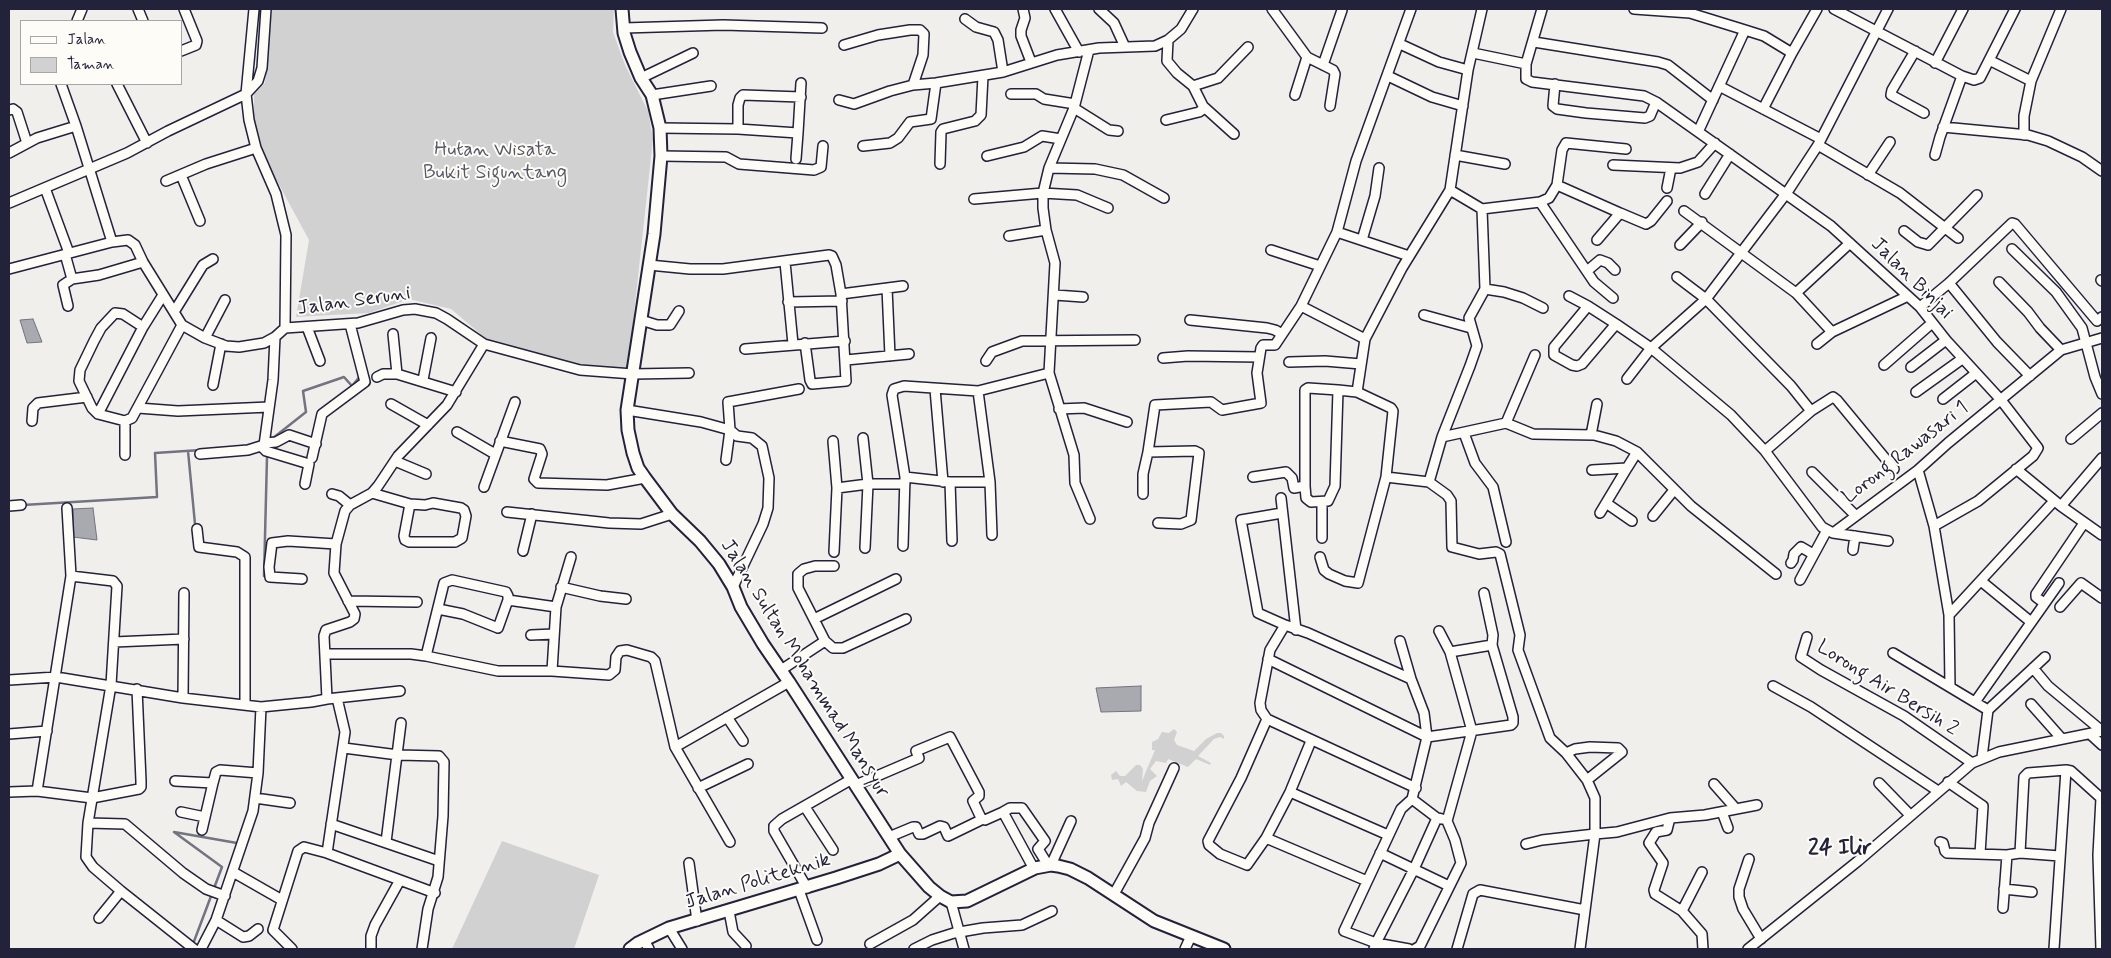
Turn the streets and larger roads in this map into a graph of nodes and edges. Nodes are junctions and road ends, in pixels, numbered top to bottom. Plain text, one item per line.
1 (184, 9) edge
2 (254, 9) edge
3 (266, 9) edge
4 (622, 9) edge
5 (1022, 9) edge
6 (1056, 9) edge
7 (1099, 9) edge
8 (1193, 9) edge
9 (1272, 9) edge
10 (1411, 9) edge
11 (1482, 9) edge
12 (1542, 9) edge
13 (1634, 9) edge
14 (1817, 9) edge
15 (1834, 9) edge
16 (1888, 9) edge
17 (1963, 9) edge
18 (2014, 9) edge
19 (2061, 9) edge
20 (1342, 10) edge
21 (965, 19) dead end
22 (624, 28) junction
23 (822, 28) dead end
24 (1745, 30) junction
25 (1878, 31) junction
26 (1168, 40) junction
27 (1534, 42) junction
28 (1400, 44) junction
29 (844, 45) dead end
30 (1125, 47) junction
31 (1248, 47) dead end
32 (182, 50) edge
33 (1084, 51) junction
34 (1915, 51) junction
35 (694, 53) dead end
36 (1473, 53) junction
37 (1792, 53) junction
38 (1307, 57) junction
39 (1989, 60) junction
40 (1031, 62) junction
41 (1935, 63) junction
42 (1526, 64) junction
43 (1323, 65) junction
44 (1468, 70) junction
45 (1003, 72) junction
46 (983, 76) junction
47 (1388, 76) junction
48 (1962, 76) junction
49 (641, 78) junction
50 (2031, 81) junction
51 (801, 83) dead end
52 (936, 83) junction
53 (1554, 84) junction
54 (61, 85) edge
55 (118, 85) edge
56 (913, 85) junction
57 (711, 86) dead end
58 (1193, 86) junction
59 (1719, 86) junction
60 (246, 94) junction
61 (1011, 94) dead end
62 (652, 95) junction
63 (1294, 95) dead end
64 (801, 97) junction
65 (839, 100) dead end
66 (1713, 100) junction
67 (1656, 102) junction
68 (1074, 106) junction
69 (1330, 106) dead end
70 (1463, 106) junction
71 (1205, 108) junction
72 (1763, 109) junction
73 (9, 110) edge
74 (1924, 113) dead end
75 (1166, 120) dead end
76 (76, 126) junction
77 (1943, 127) junction
78 (660, 128) junction
79 (738, 129) junction
80 (1118, 131) dead end
81 (1698, 132) junction
82 (798, 133) junction
83 (1234, 134) dead end
84 (2024, 135) junction
85 (1061, 139) junction
86 (1820, 142) junction
87 (1890, 142) dead end
88 (28, 143) junction
89 (147, 143) junction
90 (1715, 143) junction
91 (823, 146) dead end
92 (863, 146) dead end
93 (256, 148) junction
94 (1626, 150) dead end
95 (9, 153) edge
96 (1730, 154) junction
97 (1455, 155) junction
98 (1935, 155) dead end
99 (661, 156) junction
100 (987, 156) dead end
101 (796, 159) dead end
102 (940, 164) dead end
103 (1505, 164) dead end
104 (1613, 165) dead end
105 (1049, 168) junction
106 (1379, 168) dead end
107 (1671, 168) junction
108 (90, 170) junction
109 (2102, 171) edge
110 (182, 175) junction
111 (1868, 175) junction
112 (166, 181) dead end
113 (1556, 185) junction
114 (46, 188) junction
115 (1667, 188) dead end
116 (1450, 190) junction
117 (1043, 193) junction
118 (1704, 194) dead end
119 (1786, 194) junction
120 (1977, 195) dead end
121 (1164, 198) dead end
122 (974, 199) dead end
123 (1667, 200) dead end
124 (1540, 202) junction
125 (9, 203) edge
126 (1108, 208) dead end
127 (1482, 210) junction
128 (1684, 211) dead end
129 (1620, 213) junction
130 (200, 220) dead end
131 (1702, 222) junction
132 (1946, 228) junction
133 (1046, 230) junction
134 (1904, 231) dead end
135 (1337, 232) junction
136 (1009, 236) dead end
137 (1958, 238) dead end
138 (1362, 240) junction
139 (1597, 240) dead end
140 (112, 242) junction
141 (1850, 243) junction
142 (1680, 245) dead end
143 (2012, 249) dead end
144 (1271, 250) dead end
145 (1741, 253) junction
146 (67, 254) junction
147 (1409, 256) junction
148 (213, 260) dead end
149 (143, 262) junction
150 (785, 262) junction
151 (649, 265) junction
152 (1320, 266) junction
153 (9, 269) edge
154 (1615, 270) dead end
155 (1587, 271) junction
156 (1677, 277) dead end
157 (72, 280) junction
158 (1999, 282) dead end
159 (1949, 283) junction
160 (903, 286) dead end
161 (887, 288) junction
162 (1485, 289) junction
163 (1796, 293) junction
164 (163, 295) junction
165 (1055, 295) junction
166 (1569, 296) dead end
167 (1908, 296) junction
168 (841, 297) junction
169 (1083, 297) dead end
170 (1613, 298) dead end
171 (1706, 299) junction
172 (225, 300) dead end
173 (788, 302) junction
174 (68, 306) dead end
175 (1301, 306) junction
176 (1588, 306) junction
177 (1920, 306) junction
178 (1543, 308) dead end
179 (679, 311) dead end
180 (174, 312) junction
181 (1424, 315) dead end
182 (2100, 319) edge
183 (641, 320) junction
184 (1190, 320) dead end
185 (1932, 323) junction
186 (350, 324) junction
187 (1616, 324) junction
188 (182, 325) junction
189 (143, 327) junction
190 (307, 327) junction
191 (285, 328) junction
192 (1471, 328) junction
193 (1832, 332) junction
194 (2083, 332) junction
195 (393, 334) dead end
196 (1282, 334) junction
197 (276, 337) junction
198 (205, 338) junction
199 (431, 338) dead end
200 (2102, 338) edge
201 (1365, 339) junction
202 (1135, 340) dead end
203 (1946, 340) junction
204 (845, 341) junction
205 (1052, 342) junction
206 (805, 343) junction
207 (2086, 343) junction
208 (221, 344) junction
209 (484, 344) junction
210 (793, 344) junction
211 (1817, 344) dead end
212 (1651, 348) junction
213 (745, 349) dead end
214 (2060, 350) junction
215 (909, 354) dead end
216 (1535, 355) dead end
217 (890, 356) junction
218 (1259, 357) junction
219 (1163, 358) dead end
220 (1962, 359) junction
221 (846, 360) junction
222 (320, 361) dead end
223 (986, 361) dead end
224 (1289, 362) dead end
225 (1361, 364) junction
226 (1884, 365) dead end
227 (1911, 367) dead end
228 (689, 373) dead end
229 (1049, 373) junction
230 (397, 374) junction
231 (633, 374) junction
232 (1975, 374) junction
233 (2030, 376) junction
234 (376, 377) dead end
235 (1627, 379) dead end
236 (423, 380) junction
237 (213, 385) dead end
238 (799, 389) dead end
239 (934, 389) junction
240 (1338, 390) junction
241 (978, 391) junction
242 (456, 392) junction
243 (1357, 392) junction
244 (1916, 392) dead end
245 (2102, 394) edge
246 (87, 397) junction
247 (1943, 399) dead end
248 (2001, 400) junction
249 (515, 402) dead end
250 (391, 404) dead end
251 (1597, 404) dead end
252 (269, 407) junction
253 (138, 408) junction
254 (627, 410) junction
255 (1059, 410) junction
256 (1811, 411) junction
257 (2102, 413) edge
258 (98, 414) junction
259 (32, 421) dead end
260 (125, 421) junction
261 (1126, 422) dead end
262 (1506, 423) junction
263 (428, 425) junction
264 (730, 430) junction
265 (457, 432) dead end
266 (1464, 433) junction
267 (1591, 435) junction
268 (1442, 437) junction
269 (863, 438) dead end
270 (2071, 439) dead end
271 (500, 441) junction
272 (833, 441) dead end
273 (265, 442) junction
274 (316, 444) junction
275 (1765, 451) junction
276 (1148, 452) junction
277 (1637, 452) junction
278 (200, 454) dead end
279 (495, 454) junction
280 (125, 455) dead end
281 (312, 458) dead end
282 (2102, 458) edge
283 (726, 460) dead end
284 (395, 461) junction
285 (1627, 468) junction
286 (1894, 469) dead end
287 (2016, 469) junction
288 (1592, 470) dead end
289 (1918, 470) junction
290 (1812, 472) dead end
291 (426, 474) dead end
292 (1253, 477) dead end
293 (1386, 477) junction
294 (645, 478) junction
295 (905, 481) junction
296 (946, 482) junction
297 (990, 482) junction
298 (1429, 482) junction
299 (305, 484) dead end
300 (868, 484) junction
301 (1306, 486) junction
302 (484, 487) dead end
303 (837, 488) junction
304 (1674, 490) junction
305 (372, 493) junction
306 (332, 494) dead end
307 (1143, 494) dead end
308 (1281, 498) dead end
309 (1322, 503) junction
310 (1606, 503) junction
311 (2058, 503) junction
312 (21, 504) dead end
313 (410, 504) junction
314 (350, 505) junction
315 (9, 506) edge
316 (67, 508) dead end
317 (507, 512) dead end
318 (1282, 513) junction
319 (1600, 513) dead end
320 (532, 514) junction
321 (672, 514) junction
322 (1855, 515) junction
323 (1654, 516) dead end
324 (1090, 519) dead end
325 (1632, 521) dead end
326 (1158, 523) dead end
327 (2084, 523) junction
328 (1934, 526) junction
329 (197, 529) dead end
330 (1830, 532) junction
331 (992, 535) dead end
332 (2102, 535) edge
333 (1855, 536) junction
334 (1322, 538) dead end
335 (952, 541) dead end
336 (1888, 541) dead end
337 (1506, 542) dead end
338 (336, 544) junction
339 (903, 546) dead end
340 (865, 548) dead end
341 (1853, 550) dead end
342 (523, 551) dead end
343 (834, 552) dead end
344 (1813, 554) junction
345 (571, 557) dead end
346 (1320, 557) dead end
347 (1791, 563) dead end
348 (834, 566) dead end
349 (1776, 574) dead end
350 (71, 576) junction
351 (302, 579) dead end
352 (896, 579) dead end
353 (1800, 580) dead end
354 (1981, 581) junction
355 (2059, 583) dead end
356 (561, 586) junction
357 (733, 587) junction
358 (184, 593) dead end
359 (1484, 593) dead end
360 (2101, 595) edge
361 (626, 599) dead end
362 (508, 600) junction
363 (348, 601) junction
364 (417, 602) dead end
365 (2044, 603) junction
366 (556, 607) junction
367 (2060, 607) dead end
368 (438, 609) junction
369 (1949, 615) junction
370 (814, 619) junction
371 (906, 619) dead end
372 (2031, 622) junction
373 (1285, 625) junction
374 (1296, 630) junction
375 (1440, 631) dead end
376 (554, 634) junction
377 (531, 635) dead end
378 (1807, 637) dead end
379 (184, 639) junction
380 (1400, 641) dead end
381 (114, 642) junction
382 (821, 644) junction
383 (1492, 645) junction
384 (1450, 652) junction
385 (1893, 653) dead end
386 (326, 654) junction
387 (426, 656) junction
388 (2045, 657) dead end
389 (1268, 659) junction
390 (2033, 668) junction
391 (781, 670) junction
392 (552, 671) junction
393 (56, 677) junction
394 (1411, 679) junction
395 (9, 680) edge
396 (789, 682) junction
397 (111, 685) junction
398 (1773, 686) dead end
399 (1950, 687) junction
400 (137, 690) junction
401 (400, 691) dead end
402 (183, 698) junction
403 (337, 698) junction
404 (327, 699) junction
405 (1975, 702) junction
406 (2030, 704) dead end
407 (245, 705) junction
408 (261, 707) junction
409 (1988, 710) junction
410 (727, 717) junction
411 (1267, 719) junction
412 (401, 723) dead end
413 (1472, 730) junction
414 (47, 731) junction
415 (2102, 731) edge
416 (9, 734) edge
417 (2090, 734) junction
418 (1427, 738) junction
419 (2062, 739) junction
420 (743, 741) dead end
421 (1311, 741) junction
422 (2102, 745) edge
423 (674, 747) junction
424 (344, 748) junction
425 (1566, 753) junction
426 (398, 755) junction
427 (1982, 757) junction
428 (1972, 763) junction
429 (748, 764) dead end
430 (1174, 768) dead end
431 (2066, 770) junction
432 (258, 773) junction
433 (1587, 780) junction
434 (175, 781) dead end
435 (854, 782) junction
436 (1948, 782) junction
437 (213, 783) junction
438 (1879, 783) dead end
439 (1714, 784) dead end
440 (698, 788) junction
441 (1416, 788) junction
442 (37, 791) junction
443 (1938, 791) junction
444 (9, 792) edge
445 (1290, 792) junction
446 (92, 798) junction
447 (255, 798) junction
448 (2102, 798) edge
449 (1412, 799) junction
450 (290, 802) dead end
451 (1757, 805) dead end
452 (806, 807) junction
453 (1736, 809) junction
454 (181, 812) dead end
455 (1003, 812) junction
456 (1722, 812) junction
457 (1910, 815) junction
458 (205, 817) junction
459 (1437, 818) junction
460 (1670, 818) junction
461 (983, 819) junction
462 (1070, 821) dead end
463 (1447, 821) junction
464 (88, 824) junction
465 (331, 824) junction
466 (1728, 828) dead end
467 (202, 830) dead end
468 (1595, 834) junction
469 (1388, 835) junction
470 (889, 837) junction
471 (1266, 838) junction
472 (386, 842) junction
473 (730, 842) dead end
474 (1940, 842) dead end
475 (1526, 844) dead end
476 (834, 850) dead end
477 (326, 853) junction
478 (1380, 853) junction
479 (2020, 853) junction
480 (900, 854) junction
481 (1980, 854) junction
482 (2006, 855) junction
483 (2100, 855) edge
484 (2060, 856) junction
485 (1749, 859) dead end
486 (439, 860) junction
487 (690, 863) dead end
488 (1050, 865) junction
489 (1034, 868) junction
490 (1414, 869) junction
491 (233, 872) junction
492 (1702, 872) dead end
493 (400, 880) junction
494 (1367, 881) junction
495 (1449, 886) junction
496 (803, 889) junction
497 (2004, 889) junction
498 (121, 892) junction
499 (2032, 892) dead end
500 (435, 893) junction
501 (218, 894) junction
502 (1114, 894) junction
503 (940, 896) junction
504 (282, 900) junction
505 (951, 902) junction
506 (2003, 908) dead end
507 (1585, 910) junction
508 (729, 911) junction
509 (1052, 911) dead end
510 (1682, 911) junction
511 (99, 918) dead end
512 (216, 920) junction
513 (697, 920) junction
514 (669, 928) junction
515 (258, 929) dead end
516 (959, 933) junction
517 (1191, 936) junction
518 (1761, 939) junction
519 (817, 940) dead end
520 (870, 944) dead end
521 (646, 945) edge
522 (746, 946) dead end
523 (1375, 946) edge
524 (192, 948) edge
525 (201, 949) edge
526 (292, 949) edge
527 (371, 949) edge
528 (422, 949) edge
529 (630, 949) edge
530 (682, 949) edge
531 (914, 949) edge
532 (964, 949) edge
533 (1186, 949) edge
534 (1224, 949) edge
535 (1409, 949) edge
536 (1415, 949) edge
537 (1457, 949) edge
538 (1580, 949) edge
539 (1703, 949) edge
540 (1748, 949) edge
541 (2054, 949) edge
542 (2101, 949) edge

1 - 32 street
2 - 60 street
3 - 60 street
4 - 22 street, Jalan Sultan Mohammad Mansyur
5 - 40 street
6 - 33 street
7 - 30 street
8 - 26 street
9 - 38 street
10 - 28 street
11 - 36 street
12 - 27 street
13 - 24 street
14 - 37 street
15 - 25 street
16 - 25 street
17 - 41 street
18 - 39 street
19 - 50 street
20 - 43 street
21 - 45 street
22 - 23 street
22 - 49 street, Jalan Sultan Mohammad Mansyur
24 - 37 street
24 - 59 street
25 - 34 street
25 - 86 street
26 - 30 street
26 - 58 street
27 - 42 street
27 - 66 street
28 - 44 street
28 - 47 street
29 - 56 street
30 - 33 street
31 - 58 street
33 - 40 street
33 - 68 street
34 - 41 street
34 - 74 street
35 - 49 street
36 - 42 street
36 - 44 street
37 - 72 street
38 - 43 street
38 - 63 street
39 - 48 street
39 - 50 street
40 - 45 street
41 - 48 street
42 - 53 street, Jalan Binjai
43 - 69 street
44 - 70 street
45 - 46 street
46 - 52 street
46 - 102 street
47 - 70 street
47 - 135 street
48 - 77 street
49 - 62 street, Jalan Sultan Mohammad Mansyur
50 - 84 street
51 - 64 street
52 - 56 street
52 - 92 street
53 - 67 street, Jalan Binjai
53 - 67 street
54 - 76 street
55 - 89 street
56 - 65 street
57 - 62 street
58 - 71 street
59 - 66 street
59 - 72 street
60 - 89 street
60 - 93 street
61 - 68 street
62 - 78 street, Jalan Sultan Mohammad Mansyur
64 - 79 street
64 - 82 street
66 - 81 street
67 - 81 street, Jalan Binjai
68 - 80 street
68 - 85 street
70 - 97 street
71 - 75 street
71 - 83 street
72 - 86 street
73 - 88 street
76 - 88 street
76 - 108 street
77 - 84 street
77 - 98 street
78 - 79 street
78 - 99 street, Jalan Sultan Mohammad Mansyur
79 - 82 street
81 - 90 street, Jalan Binjai
82 - 101 street
84 - 109 street
85 - 100 street
85 - 105 street
86 - 111 street
86 - 119 street
87 - 111 street
88 - 95 street
89 - 108 street
90 - 96 street, Jalan Binjai
90 - 107 street
91 - 99 street
93 - 110 street
93 - 191 street
94 - 113 street
96 - 118 street
96 - 119 street, Jalan Binjai
97 - 103 street
97 - 116 street
99 - 151 street, Jalan Sultan Mohammad Mansyur
104 - 107 street
105 - 117 street
105 - 121 street
106 - 138 street
107 - 115 street
108 - 114 street
108 - 140 street
110 - 112 street
110 - 130 street
111 - 132 street
113 - 124 street
113 - 129 street
114 - 125 street
114 - 146 street
116 - 127 street
116 - 147 street
117 - 122 street
117 - 126 street
117 - 133 street
119 - 141 street, Jalan Binjai
119 - 145 street
120 - 132 street
123 - 129 street
124 - 127 street
124 - 155 street
127 - 162 street
128 - 131 street
129 - 139 street
131 - 142 street
131 - 145 street
132 - 134 street
132 - 137 street
133 - 136 street
133 - 165 street
135 - 138 street
135 - 152 street
138 - 147 street
140 - 146 street, Jalan Seruni
140 - 149 street, Jalan Seruni
141 - 163 street
141 - 167 street, Jalan Binjai
143 - 194 street
144 - 152 street
145 - 163 street
145 - 171 street
146 - 153 street, Jalan Seruni
146 - 157 street
147 - 201 street
148 - 180 street
149 - 157 street
149 - 164 street, Jalan Seruni
150 - 151 street
150 - 168 street
150 - 173 street
151 - 183 street, Jalan Sultan Mohammad Mansyur
152 - 175 street
154 - 155 street
155 - 170 street
156 - 171 street
157 - 174 street
158 - 214 street
159 - 177 street
159 - 182 street
159 - 233 street
160 - 161 street
161 - 168 street
161 - 217 street
162 - 178 street
162 - 192 street
163 - 193 street
164 - 180 street, Jalan Seruni
164 - 189 street
165 - 169 street
165 - 205 street
166 - 176 street
167 - 177 street, Jalan Binjai
167 - 193 street
168 - 173 street
168 - 204 street
171 - 212 street
171 - 256 street
172 - 198 street
173 - 210 street
175 - 196 street
175 - 201 street
176 - 187 street
176 - 187 street
177 - 185 street, Jalan Binjai
179 - 183 street
180 - 188 street, Jalan Seruni
181 - 192 street
182 - 194 street
183 - 231 street, Jalan Sultan Mohammad Mansyur
184 - 196 street
185 - 203 street, Jalan Binjai
185 - 226 street
186 - 190 street, Jalan Seruni
186 - 209 street, Jalan Seruni
186 - 274 street
187 - 212 street
188 - 198 street, Jalan Seruni
188 - 253 street
189 - 246 street
189 - 258 street
190 - 191 street, Jalan Seruni
190 - 222 street
191 - 197 street, Jalan Seruni
192 - 268 street
193 - 211 street
194 - 207 street
195 - 230 street
196 - 218 street
197 - 208 street, Jalan Seruni
197 - 252 street
198 - 208 street, Jalan Seruni
199 - 236 street
200 - 207 street
201 - 225 street
202 - 205 street
203 - 220 street, Jalan Binjai
203 - 227 street
204 - 206 street
204 - 221 street
205 - 223 street
205 - 229 street
206 - 210 street
206 - 221 street
207 - 214 street
207 - 245 street
208 - 237 street
209 - 231 street, Jalan Seruni
209 - 242 street
210 - 213 street
212 - 235 street
212 - 275 street
214 - 233 street, Lorong Rawasari 1
215 - 217 street
216 - 262 street
217 - 221 street
218 - 219 street
218 - 276 street
220 - 232 street, Jalan Binjai
220 - 244 street
224 - 225 street
225 - 243 street
228 - 231 street, Jalan Seruni
229 - 241 street
229 - 255 street
230 - 234 street
230 - 236 street
231 - 254 street, Jalan Sultan Mohammad Mansyur
232 - 247 street
232 - 248 street, Jalan Binjai
233 - 248 street, Lorong Rawasari 1
236 - 242 street
238 - 264 street
239 - 241 street
239 - 295 street
239 - 296 street
240 - 243 street
240 - 301 street
240 - 309 street
241 - 297 street
242 - 263 street
243 - 293 street
246 - 258 street
246 - 259 street
248 - 287 street, Jalan Binjai
248 - 289 street, Lorong Rawasari 1
249 - 271 street
250 - 263 street
251 - 267 street
252 - 253 street
252 - 273 street
253 - 260 street
254 - 264 street
254 - 294 street, Jalan Sultan Mohammad Mansyur
255 - 261 street
255 - 324 street
256 - 275 street
256 - 286 street
257 - 270 street
258 - 260 street
260 - 280 street
262 - 266 street
262 - 267 street
263 - 284 street
264 - 283 street
264 - 357 street
265 - 279 street
266 - 268 street
266 - 337 street
267 - 277 street
268 - 298 street
269 - 300 street
271 - 279 street
271 - 294 street
272 - 303 street
273 - 274 street
273 - 278 street
273 - 299 street
274 - 281 street
275 - 330 street
276 - 307 street
276 - 326 street
277 - 285 street
277 - 304 street
279 - 302 street
282 - 311 street
284 - 291 street
284 - 305 street
285 - 288 street
285 - 310 street
287 - 311 street
287 - 328 street
289 - 322 street, Lorong Rawasari 1
289 - 328 street
290 - 322 street
292 - 301 street
293 - 298 street
293 - 346 street
294 - 321 street, Jalan Sultan Mohammad Mansyur
295 - 296 street
295 - 300 street
295 - 339 street
296 - 297 street
296 - 335 street
297 - 331 street
298 - 425 street
300 - 303 street
300 - 340 street
301 - 309 street
303 - 343 street
304 - 323 street
304 - 349 street
305 - 313 street
305 - 314 street
306 - 314 street
308 - 318 street
309 - 334 street
310 - 319 street
310 - 325 street
311 - 327 street
311 - 354 street
312 - 315 street
313 - 313 street
314 - 338 street
316 - 350 street
317 - 320 street
318 - 373 street
318 - 374 street
320 - 321 street
320 - 342 street
321 - 357 street, Jalan Sultan Mohammad Mansyur
322 - 330 street, Lorong Rawasari 1
327 - 332 street
327 - 365 street
328 - 369 street
329 - 407 street
330 - 333 street
330 - 344 street
333 - 336 street
333 - 341 street
338 - 351 street
338 - 363 street
344 - 347 street
344 - 353 street
345 - 356 street
348 - 370 street
350 - 381 street
350 - 393 street
352 - 370 street
354 - 369 street
354 - 372 street
355 - 365 street
356 - 361 street
356 - 366 street
357 - 391 street, Jalan Sultan Mohammad Mansyur
358 - 379 street
359 - 383 street
360 - 367 street
362 - 366 street
362 - 368 street
362 - 368 street
363 - 364 street
363 - 386 street
365 - 372 street
366 - 376 street
368 - 387 street
369 - 399 street
370 - 382 street
371 - 382 street
372 - 405 street
373 - 374 street
373 - 389 street
374 - 394 street
375 - 384 street
376 - 377 street
376 - 392 street
378 - 428 street, Lorong Air Bersih 2
379 - 381 street
379 - 402 street
380 - 394 street
381 - 397 street
382 - 391 street
383 - 384 street
383 - 413 street
384 - 413 street
385 - 399 street
386 - 387 street
386 - 404 street
387 - 392 street
388 - 390 street
389 - 411 street
389 - 418 street
390 - 409 street
390 - 415 street
391 - 396 street, Jalan Sultan Mohammad Mansyur
392 - 423 street
393 - 395 street
393 - 397 street
393 - 414 street
394 - 418 street
396 - 410 street
396 - 435 street, Jalan Sultan Mohammad Mansyur
397 - 400 street
397 - 446 street
398 - 443 street
399 - 405 street
400 - 402 street
400 - 446 street
401 - 403 street
402 - 407 street
403 - 404 street
403 - 424 street
404 - 408 street
405 - 409 street
406 - 419 street
407 - 408 street
408 - 432 street
409 - 427 street
410 - 420 street
410 - 423 street
411 - 421 street
411 - 471 street
412 - 426 street
413 - 418 street
413 - 463 street
414 - 416 street
414 - 442 street
415 - 417 street
417 - 419 street
417 - 422 street
418 - 441 street
419 - 427 street
421 - 441 street
421 - 445 street
423 - 440 street
424 - 426 street
424 - 465 street
425 - 433 street
425 - 433 street
426 - 472 street
426 - 486 street
427 - 428 street
428 - 436 street
429 - 440 street
430 - 502 street
431 - 448 street
431 - 479 street
431 - 484 street
432 - 437 street
432 - 447 street
433 - 468 street
434 - 437 street
435 - 452 street
435 - 461 street
435 - 470 street, Jalan Sultan Mohammad Mansyur
436 - 443 street
436 - 481 street
437 - 458 street
438 - 457 street
439 - 453 street
440 - 473 street
441 - 449 street
442 - 444 street
442 - 446 street
443 - 457 street
445 - 469 street
445 - 471 street
446 - 464 street
447 - 450 street
447 - 491 street
448 - 483 street
449 - 459 street
449 - 469 street
451 - 453 street
452 - 476 street
452 - 496 street
453 - 456 street
454 - 458 street
455 - 461 street
455 - 488 street
455 - 489 street
456 - 460 street
456 - 466 street
457 - 518 street
458 - 467 street
459 - 463 street
459 - 490 street
460 - 468 street
460 - 510 street
461 - 470 street
462 - 488 street
463 - 495 street
464 - 498 street
464 - 501 street
465 - 472 street
465 - 477 street
468 - 475 street
468 - 507 street
469 - 478 street
470 - 480 street, Jalan Sultan Mohammad Mansyur
471 - 494 street
472 - 486 street
474 - 481 street
477 - 493 street
477 - 504 street
478 - 490 street
478 - 494 street
479 - 482 street
479 - 484 street
480 - 496 street, Jalan Politeknik
480 - 503 street, Jalan Sultan Mohammad Mansyur
481 - 482 street
482 - 497 street
483 - 542 street
484 - 541 street
485 - 518 street
486 - 500 street
487 - 513 street
488 - 489 street
488 - 502 street
489 - 505 street
490 - 495 street
490 - 523 street
491 - 501 street
491 - 504 street
492 - 510 street
493 - 500 street
493 - 527 street
494 - 523 street
495 - 536 street
496 - 508 street, Jalan Politeknik
496 - 519 street
497 - 499 street
497 - 506 street
498 - 511 street
498 - 524 street
500 - 528 street
501 - 512 street
502 - 517 street
503 - 505 street, Jalan Sultan Mohammad Mansyur
503 - 520 street
504 - 526 street
505 - 516 street
507 - 537 street
507 - 538 street
508 - 513 street, Jalan Politeknik
508 - 522 street
509 - 516 street
510 - 539 street
512 - 515 street
512 - 525 street
513 - 514 street, Jalan Politeknik
514 - 521 street, Jalan Politeknik
514 - 530 street
516 - 531 street
516 - 532 street
517 - 533 street
517 - 534 street
518 - 540 street
521 - 529 street, Jalan Politeknik
523 - 535 street

